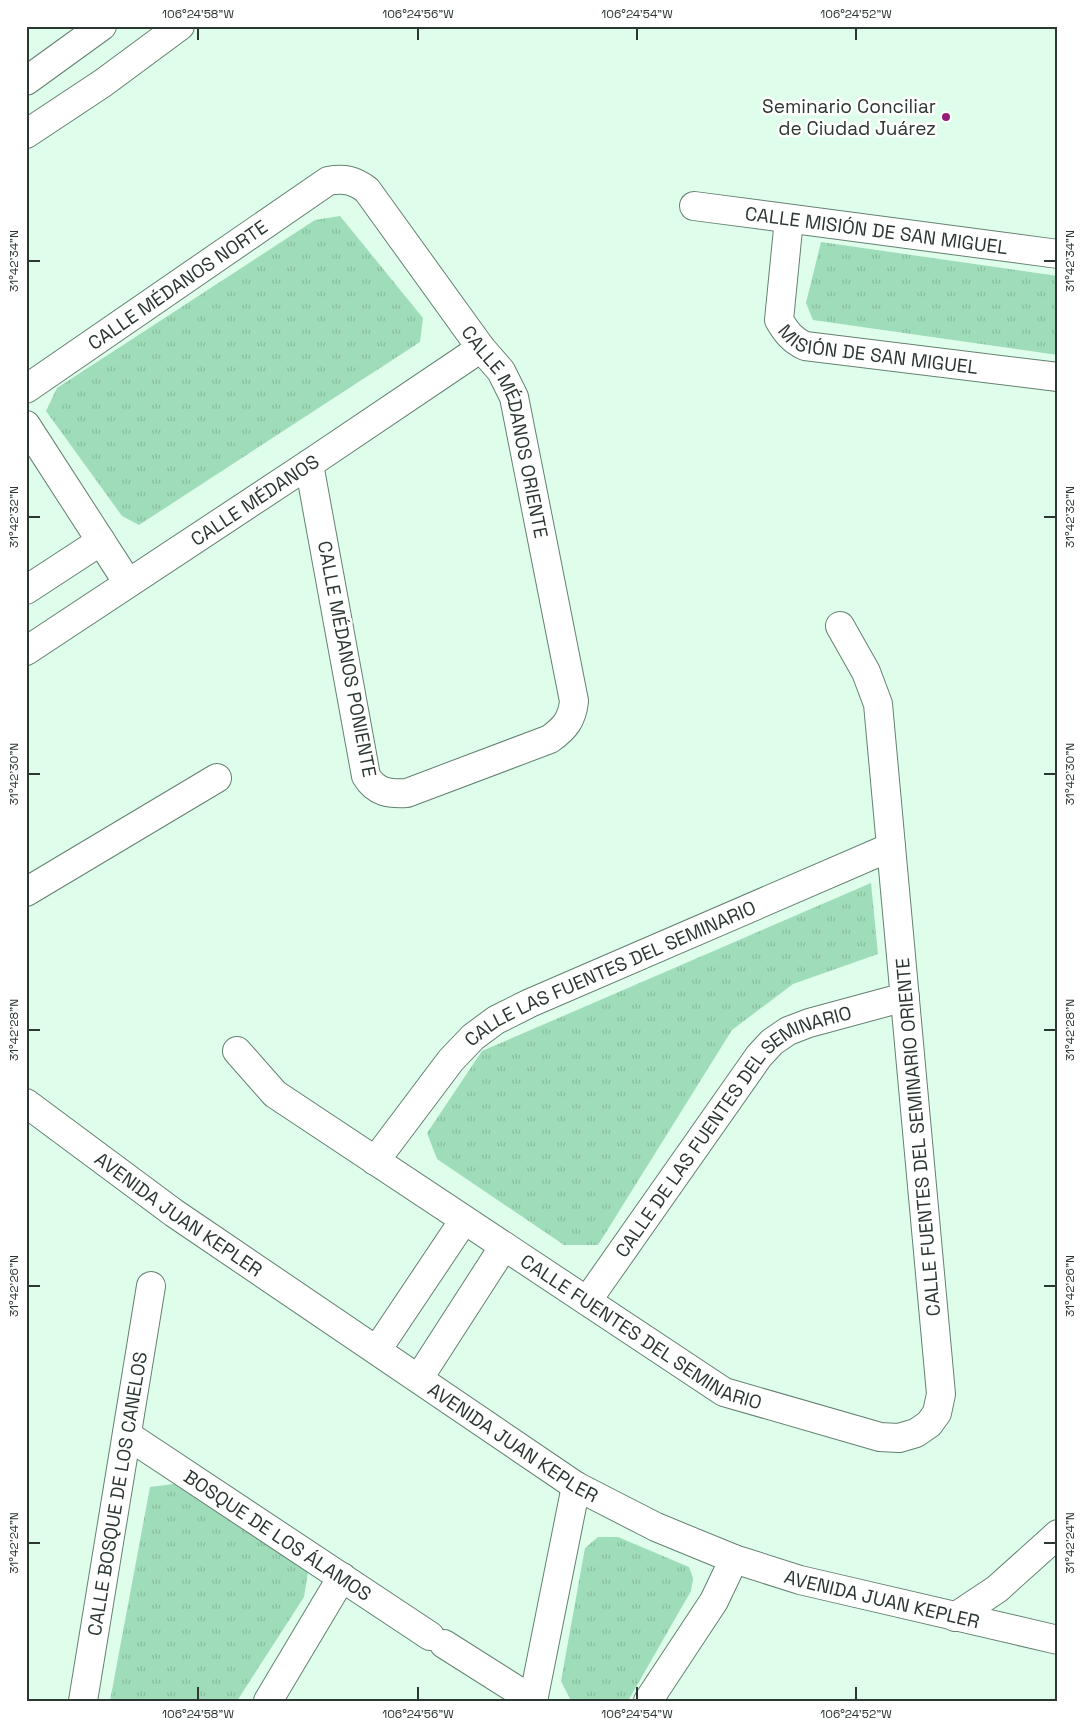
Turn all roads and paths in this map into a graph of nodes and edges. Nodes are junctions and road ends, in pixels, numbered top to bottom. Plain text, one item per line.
1 (102, 26) edge
2 (180, 26) edge
3 (26, 81) edge
4 (26, 134) edge
5 (328, 181) joint
6 (694, 206) dead end
7 (789, 219) junction
8 (1058, 254) edge
9 (481, 348) junction
10 (1058, 377) edge
11 (26, 389) edge
12 (26, 425) edge
13 (309, 464) junction
14 (101, 541) junction
15 (128, 583) junction
16 (26, 590) edge
17 (840, 626) dead end
18 (26, 651) edge
19 (550, 739) joint
20 (217, 778) dead end
21 (892, 847) junction
22 (26, 892) edge
23 (905, 997) junction
24 (237, 1051) dead end
25 (28, 1106) edge
26 (375, 1160) junction
27 (464, 1220) junction
28 (504, 1246) junction
29 (151, 1286) dead end
30 (587, 1301) junction
31 (377, 1350) junction
32 (419, 1378) junction
33 (929, 1424) joint
34 (127, 1435) junction
35 (576, 1486) junction
36 (1058, 1534) edge
37 (734, 1559) junction
38 (342, 1577) junction
39 (955, 1617) junction
40 (1058, 1640) edge
41 (83, 1701) edge
42 (268, 1701) edge
43 (533, 1701) edge
44 (648, 1701) edge

1 - 3 street
2 - 4 street
5 - 9 street, CALLE MÉDANOS ORIENTE
5 - 11 street, CALLE MÉDANOS NORTE
6 - 7 street, CALLE MISIÓN DE SAN MIGUEL
7 - 8 street, CALLE MISIÓN DE SAN MIGUEL
7 - 10 street, MISIÓN DE SAN MIGUEL
9 - 13 street, CALLE MÉDANOS
9 - 19 street, CALLE MÉDANOS ORIENTE
12 - 14 street
13 - 15 street, CALLE MÉDANOS
13 - 19 street, CALLE MÉDANOS PONIENTE
14 - 15 street
14 - 16 street
15 - 18 street, CALLE MÉDANOS
17 - 21 street, CALLE FUENTES DEL SEMINARIO ORIENTE
20 - 22 street
21 - 23 street, CALLE FUENTES DEL SEMINARIO ORIENTE
21 - 26 street, CALLE LAS FUENTES DEL SEMINARIO
23 - 30 street, CALLE DE LAS FUENTES DEL SEMINARIO
23 - 33 street, CALLE FUENTES DEL SEMINARIO ORIENTE
24 - 26 street, CALLE FUENTES DEL SEMINARIO
25 - 31 street, AVENIDA JUAN KEPLER
26 - 27 street, CALLE FUENTES DEL SEMINARIO
27 - 28 street, CALLE FUENTES DEL SEMINARIO
27 - 31 street
28 - 30 street, CALLE FUENTES DEL SEMINARIO
28 - 32 street
29 - 34 street, CALLE BOSQUE DE LOS CANELOS
30 - 33 street, CALLE FUENTES DEL SEMINARIO
31 - 32 street, AVENIDA JUAN KEPLER
32 - 35 street, AVENIDA JUAN KEPLER
34 - 38 street, BOSQUE DE LOS ÁLAMOS
34 - 41 street, CALLE BOSQUE DE LOS CANELOS
35 - 37 street, AVENIDA JUAN KEPLER
35 - 43 street
36 - 39 street
37 - 39 street, AVENIDA JUAN KEPLER
37 - 44 street
38 - 42 street
38 - 43 street, BOSQUE DE LOS ÁLAMOS
39 - 40 street, AVENIDA JUAN KEPLER

